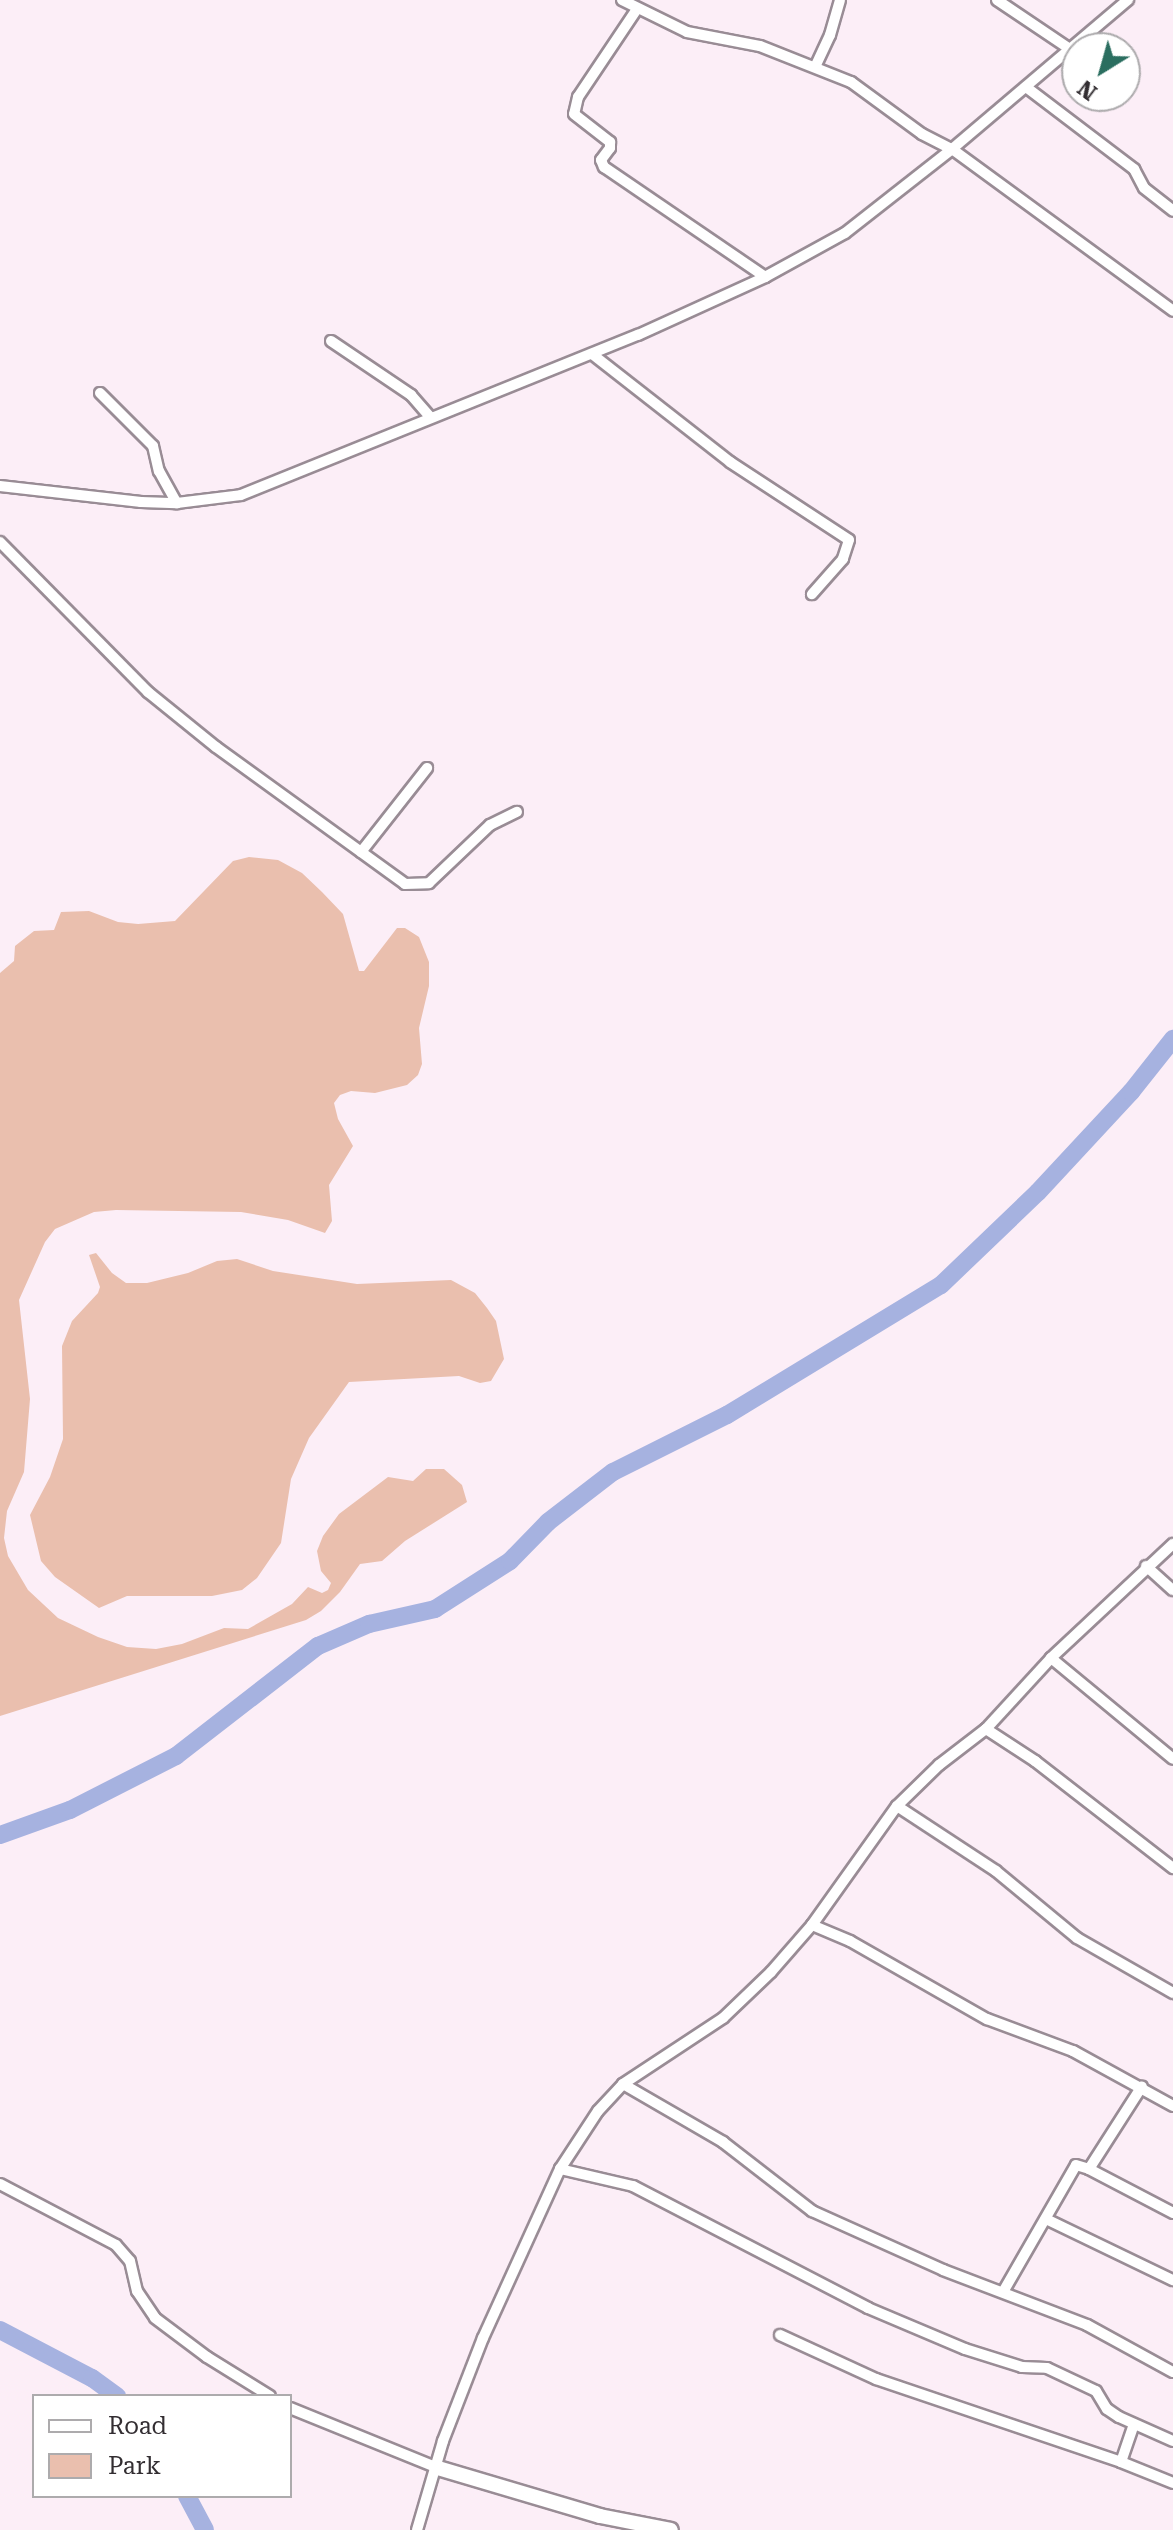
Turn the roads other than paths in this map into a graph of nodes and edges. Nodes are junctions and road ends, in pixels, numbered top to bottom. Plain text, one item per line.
1 (622, 0) edge
2 (840, 0) edge
3 (997, 0) edge
4 (1128, 0) edge
5 (637, 9) junction
6 (1090, 32) edge
7 (1061, 43) edge
8 (1061, 57) edge
9 (816, 65) junction
10 (1026, 87) junction
11 (952, 149) junction
12 (1173, 211) edge
13 (765, 277) junction
14 (1173, 311) edge
15 (331, 341) dead end
16 (592, 354) junction
17 (100, 393) dead end
18 (431, 418) junction
19 (0, 486) edge
20 (177, 503) junction
21 (2, 547) edge
22 (812, 594) dead end
23 (427, 768) dead end
24 (517, 812) dead end
25 (361, 852) junction
26 (1173, 1544) edge
27 (1146, 1566) junction
28 (1173, 1590) edge
29 (1051, 1658) junction
30 (986, 1729) junction
31 (1173, 1759) edge
32 (897, 1806) junction
33 (1173, 1868) edge
34 (812, 1925) junction
35 (1173, 1993) edge
36 (623, 2084) junction
37 (1142, 2086) junction
38 (1173, 2106) edge
39 (560, 2169) junction
40 (1089, 2169) junction
41 (0, 2184) edge
42 (1173, 2213) edge
43 (1046, 2219) junction
44 (1173, 2280) edge
45 (1003, 2292) junction
46 (780, 2335) dead end
47 (1173, 2372) edge
48 (267, 2394) edge
49 (292, 2409) edge
50 (1134, 2424) junction
51 (1173, 2441) edge
52 (1121, 2462) junction
53 (438, 2468) junction
54 (1173, 2483) edge
55 (610, 2524) edge
56 (417, 2530) edge
57 (671, 2530) edge

1 - 5 street
2 - 9 street
3 - 7 street
4 - 6 street
5 - 9 street
5 - 13 street
8 - 10 street
9 - 11 street
10 - 11 street
10 - 12 street
11 - 13 street
11 - 14 street
13 - 16 street
15 - 18 street
16 - 18 street
16 - 22 street
17 - 20 street
18 - 20 street
19 - 20 street
21 - 25 street
23 - 25 street
24 - 25 street
26 - 27 street
27 - 28 street
27 - 29 street
29 - 30 street
29 - 31 street
30 - 32 street
30 - 33 street
32 - 34 street
32 - 35 street
34 - 36 street
34 - 37 street
36 - 39 street
36 - 45 street
37 - 38 street
37 - 40 street
39 - 50 street
39 - 53 street
40 - 42 street
40 - 43 street
41 - 48 street
43 - 44 street
43 - 45 street
45 - 47 street
46 - 52 street
49 - 53 street
50 - 51 street
50 - 52 street
52 - 54 street
53 - 55 street
53 - 56 street
55 - 57 street

